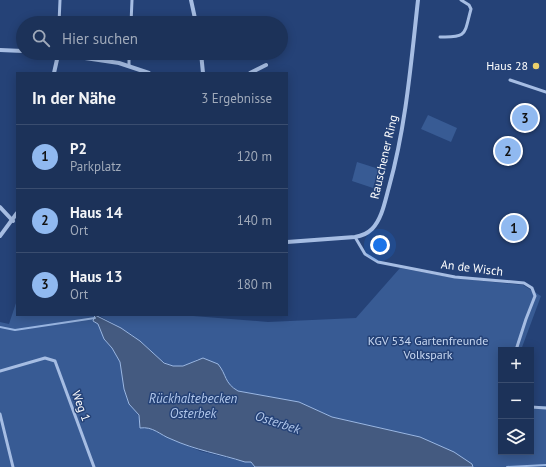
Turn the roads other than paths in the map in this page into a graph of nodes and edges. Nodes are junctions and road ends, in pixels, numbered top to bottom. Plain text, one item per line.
1 (60, 0) edge
2 (132, 0) edge
3 (191, 0) edge
4 (418, 0) edge
5 (461, 0) edge
6 (59, 16) edge
7 (131, 16) edge
8 (194, 16) edge
9 (440, 36) dead end
10 (0, 50) edge
11 (16, 51) edge
12 (57, 60) edge
13 (103, 60) edge
14 (128, 60) edge
15 (202, 60) edge
16 (266, 65) dead end
17 (128, 66) junction
18 (54, 72) edge
19 (146, 72) edge
20 (203, 72) edge
21 (252, 72) edge
22 (510, 80) dead end
23 (546, 92) edge
24 (0, 207) edge
25 (16, 215) edge
26 (13, 221) junction
27 (0, 236) edge
28 (355, 237) junction
29 (288, 242) edge
30 (517, 347) edge
31 (0, 371) edge
32 (534, 407) edge
33 (546, 408) edge
34 (0, 414) edge
35 (13, 467) edge
36 (94, 467) edge

1 - 6 lane
2 - 7 lane
3 - 8 street
4 - 28 street, Rauschener Ring
5 - 9 lane
10 - 11 street
12 - 18 street
13 - 17 street
14 - 17 lane
15 - 20 street
16 - 21 street
17 - 19 street
22 - 23 lane
24 - 26 street
25 - 26 street
26 - 27 street
28 - 29 street, Rauschener Ring
28 - 30 lane, An de Wisch
31 - 36 lane, Weg 1
32 - 33 lane
34 - 35 lane

